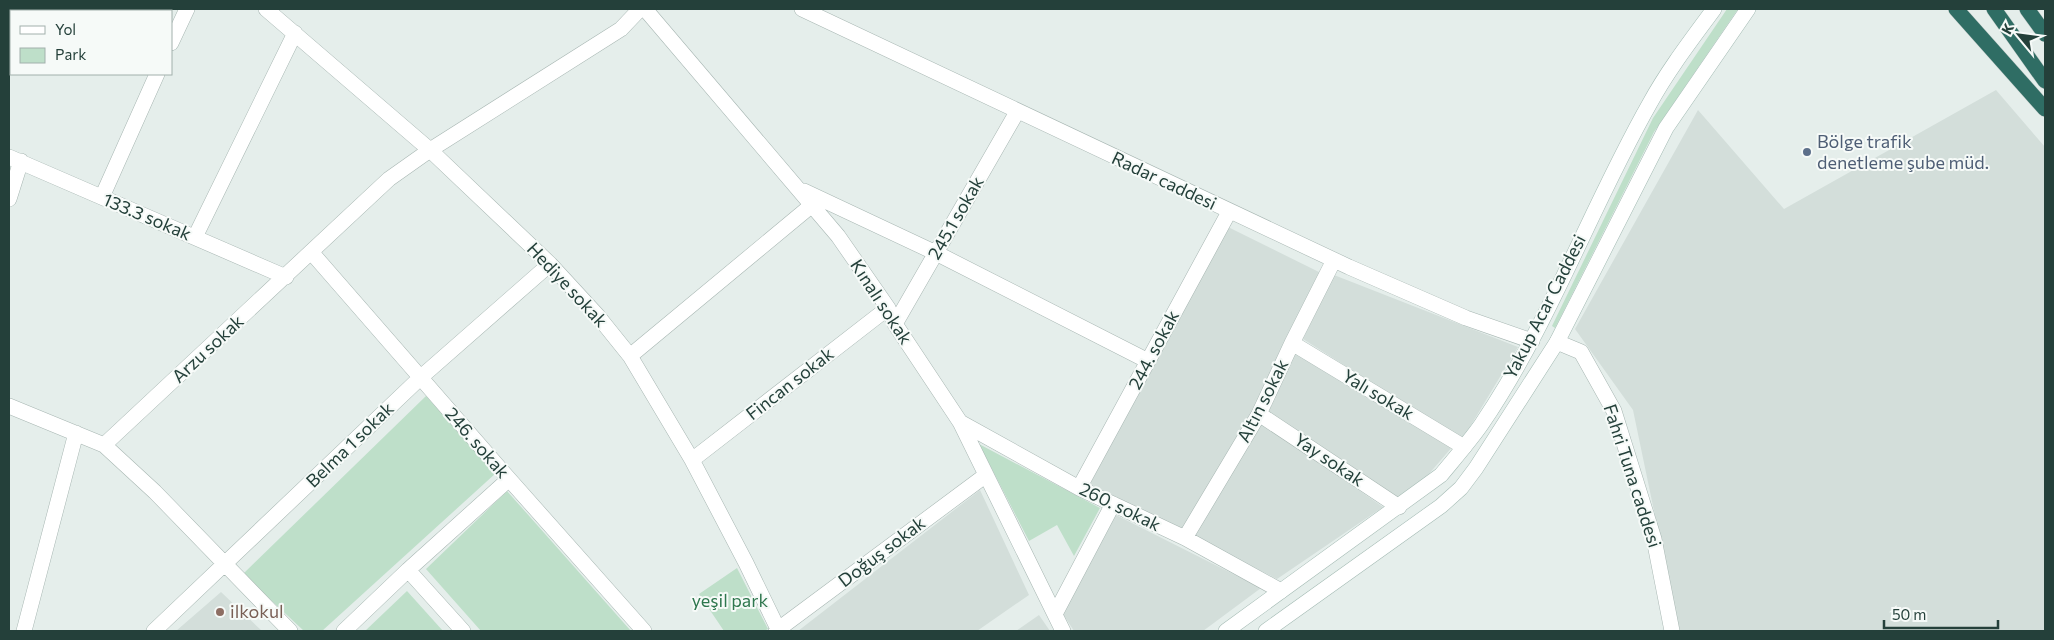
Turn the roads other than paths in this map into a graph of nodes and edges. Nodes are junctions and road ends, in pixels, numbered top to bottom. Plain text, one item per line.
1 (187, 9) edge
2 (266, 9) edge
3 (640, 9) edge
4 (645, 9) edge
5 (802, 9) edge
6 (1714, 9) edge
7 (1748, 9) edge
8 (1956, 9) edge
9 (1994, 9) edge
10 (2027, 9) edge
11 (295, 33) junction
12 (2045, 34) edge
13 (172, 41) edge
14 (157, 75) edge
15 (2045, 82) edge
16 (2045, 109) edge
17 (1017, 112) junction
18 (430, 150) junction
19 (15, 159) edge
20 (798, 188) junction
21 (102, 197) junction
22 (9, 199) edge
23 (812, 205) junction
24 (1228, 212) junction
25 (195, 237) junction
26 (312, 253) junction
27 (936, 253) junction
28 (1334, 260) junction
29 (550, 264) junction
30 (286, 277) junction
31 (888, 308) junction
32 (895, 324) junction
33 (1532, 341) junction
34 (1557, 342) junction
35 (1292, 343) junction
36 (630, 356) junction
37 (1148, 362) junction
38 (420, 378) junction
39 (9, 406) edge
40 (1260, 414) junction
41 (960, 422) junction
42 (76, 433) junction
43 (104, 445) junction
44 (1464, 447) junction
45 (692, 460) junction
46 (986, 474) junction
47 (509, 479) junction
48 (1079, 488) junction
49 (1113, 504) junction
50 (1399, 506) junction
51 (1184, 538) junction
52 (224, 564) junction
53 (408, 570) junction
54 (1281, 591) junction
55 (1055, 614) junction
56 (24, 631) edge
57 (154, 631) edge
58 (290, 631) edge
59 (344, 631) edge
60 (463, 631) edge
61 (644, 631) edge
62 (778, 631) edge
63 (1063, 631) edge
64 (1226, 631) edge
65 (1266, 631) edge
66 (1672, 631) edge

1 - 13 street
2 - 11 street, Hediye sokak
3 - 18 street, Arzu sokak
4 - 20 street, Kınalı sokak
5 - 17 street, Radar caddesi
6 - 33 street, Yakup Acar Caddesi
7 - 34 street, Yakup Acar Caddesi
8 - 16 highway
9 - 15 highway
10 - 12 highway
11 - 18 street, Hediye sokak
11 - 25 street
14 - 21 street
17 - 24 street, Radar caddesi
17 - 27 street, 245.1 sokak
18 - 26 street, Arzu sokak
18 - 29 street, Hediye sokak
19 - 21 street, 133.3 sokak
19 - 22 street
20 - 23 street, Kınalı sokak
20 - 27 street
21 - 25 street, 133.3 sokak
23 - 31 street, Kınalı sokak
23 - 36 street
24 - 28 street, Radar caddesi
24 - 37 street, 244. sokak
25 - 30 street, 133.3 sokak
26 - 30 street, Arzu sokak
26 - 38 street, 246. sokak
27 - 32 street, 245.1 sokak
27 - 37 street
28 - 33 street, Radar caddesi
28 - 35 street, Altın sokak
29 - 36 street, Hediye sokak
29 - 38 street, Belma 1 sokak
30 - 43 street, Arzu sokak
31 - 32 street, Kınalı sokak
31 - 45 street, Fincan sokak
32 - 41 street, Kınalı sokak
33 - 44 street, Yakup Acar Caddesi
34 - 65 street, Yakup Acar Caddesi
34 - 66 street, Fahri Tuna caddesi
35 - 40 street, Altın sokak
35 - 44 street, Yalı sokak
36 - 45 street, Hediye sokak
37 - 48 street, 244. sokak
38 - 47 street, 246. sokak
38 - 52 street, Belma 1 sokak
39 - 42 street
40 - 50 street, Yay sokak
40 - 51 street, Altın sokak
41 - 46 street, Kınalı sokak
41 - 48 street, 260. sokak
42 - 43 street
42 - 56 street
43 - 52 street
44 - 50 street, Yakup Acar Caddesi
45 - 62 street, Hediye sokak
46 - 55 street, Kınalı sokak
46 - 62 street, Doğuş sokak
47 - 53 street
47 - 61 street, 246. sokak
48 - 49 street, 260. sokak
49 - 51 street, 260. sokak
49 - 55 street
50 - 54 street, Yakup Acar Caddesi
51 - 54 street, 260. sokak
52 - 57 street, Belma 1 sokak
52 - 58 street
53 - 59 street
53 - 60 street
54 - 64 street, Yakup Acar Caddesi
55 - 63 street, Kınalı sokak

